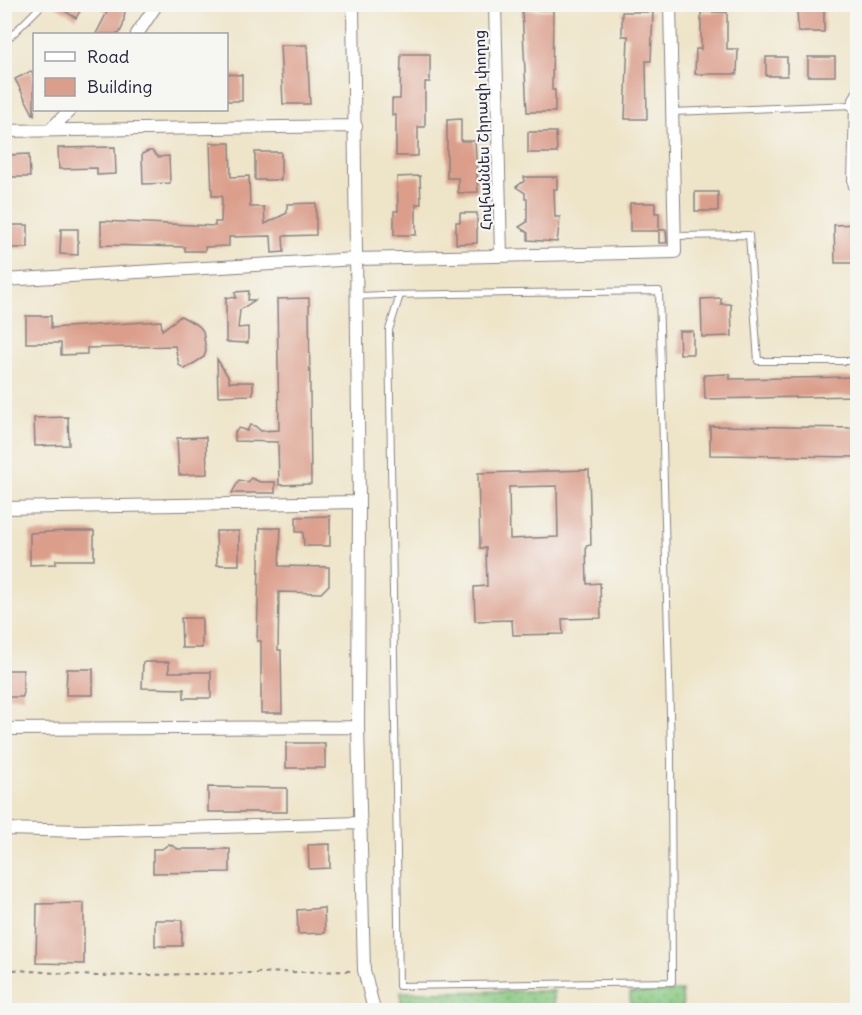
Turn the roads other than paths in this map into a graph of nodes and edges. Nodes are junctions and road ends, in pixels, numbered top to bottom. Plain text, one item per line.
1 (43, 4) edge
2 (157, 4) edge
3 (353, 4) edge
4 (495, 4) edge
5 (670, 4) edge
6 (138, 33) edge
7 (4, 43) edge
8 (856, 102) edge
9 (69, 111) edge
10 (672, 111) junction
11 (356, 126) junction
12 (50, 130) junction
13 (4, 131) edge
14 (854, 161) edge
15 (858, 188) edge
16 (674, 236) junction
17 (501, 255) junction
18 (356, 259) junction
19 (4, 280) edge
20 (400, 295) junction
21 (357, 296) junction
22 (858, 361) edge
23 (359, 502) junction
24 (4, 508) edge
25 (358, 727) junction
26 (4, 729) edge
27 (361, 823) junction
28 (4, 829) edge
29 (374, 1011) edge

1 - 7 lane
2 - 6 street
3 - 11 street
4 - 17 street, Հովհաննես Շիրազի փողոց
5 - 10 street
8 - 10 lane
8 - 14 lane
9 - 12 street
10 - 16 street
11 - 12 street
11 - 18 street
12 - 13 street
14 - 15 lane
16 - 17 street
16 - 22 lane
17 - 18 street
18 - 19 street
18 - 21 street
20 - 20 lane
20 - 21 lane
21 - 23 street
23 - 24 street
23 - 25 street
25 - 26 street
25 - 27 street
27 - 28 street
27 - 29 street

